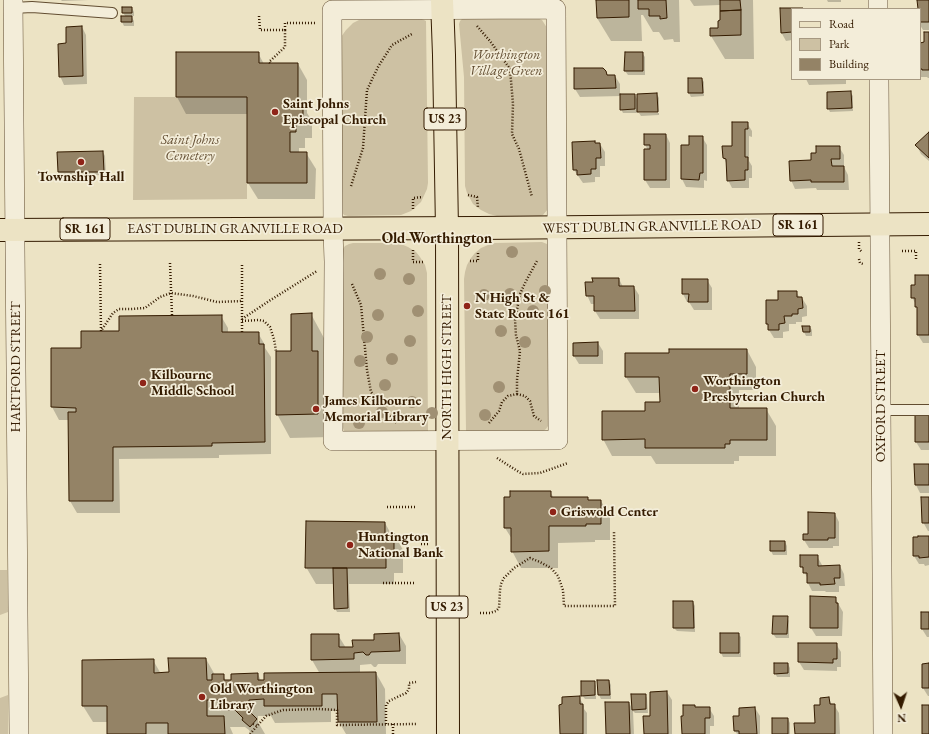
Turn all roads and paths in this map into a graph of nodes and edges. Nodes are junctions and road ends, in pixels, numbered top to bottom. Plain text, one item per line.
1 (13, 4) edge
2 (442, 5) edge
3 (112, 13) dead end
4 (259, 16) dead end
5 (319, 24) dead end
6 (477, 26) dead end
7 (285, 30) junction
8 (412, 34) dead end
9 (270, 63) dead end
10 (879, 80) edge
11 (350, 191) dead end
12 (468, 195) dead end
13 (423, 197) dead end
14 (532, 197) dead end
15 (478, 208) dead end
16 (413, 209) dead end
17 (880, 224) junction
18 (929, 224) edge
19 (447, 228) junction
20 (558, 228) junction
21 (333, 229) junction
22 (7, 230) edge
23 (413, 250) dead end
24 (478, 251) dead end
25 (902, 251) dead end
26 (916, 259) dead end
27 (470, 261) dead end
28 (537, 261) dead end
29 (423, 262) dead end
30 (170, 263) dead end
31 (242, 263) dead end
32 (100, 264) dead end
33 (319, 269) dead end
34 (352, 283) dead end
35 (171, 293) junction
36 (242, 301) junction
37 (172, 315) dead end
38 (242, 320) junction
39 (242, 332) dead end
40 (276, 351) dead end
41 (517, 394) junction
42 (881, 410) junction
43 (929, 410) edge
44 (487, 425) dead end
45 (402, 427) dead end
46 (558, 440) junction
47 (447, 441) junction
48 (492, 455) dead end
49 (568, 463) dead end
50 (387, 507) dead end
51 (414, 507) dead end
52 (614, 531) dead end
53 (421, 544) dead end
54 (429, 544) dead end
55 (383, 583) dead end
56 (415, 583) dead end
57 (480, 613) dead end
58 (416, 682) dead end
59 (253, 724) dead end
60 (386, 724) junction
61 (393, 724) junction
62 (416, 724) dead end
63 (257, 726) junction
64 (19, 734) edge
65 (250, 734) edge
66 (393, 734) edge
67 (448, 734) edge
68 (883, 734) edge

1 - 3 lane
1 - 22 street, HARTFORD STREET
2 - 19 main road, NORTH HIGH STREET / US 23
2 - 20 street
2 - 21 street
4 - 7 path
5 - 7 path
6 - 14 path
7 - 9 path
8 - 11 path
10 - 17 street, OXFORD STREET
12 - 15 path
13 - 16 path
17 - 18 main road, WEST DUBLIN GRANVILLE ROAD / SR 161
17 - 20 main road, WEST DUBLIN GRANVILLE ROAD / SR 161
17 - 42 street, OXFORD STREET
19 - 20 main road, WEST DUBLIN GRANVILLE ROAD / SR 161
19 - 21 main road, EAST DUBLIN GRANVILLE ROAD / SR 161
19 - 47 main road, NORTH HIGH STREET / US 23
20 - 46 street
21 - 22 main road, EAST DUBLIN GRANVILLE ROAD / SR 161
21 - 47 street
22 - 64 street, HARTFORD STREET
23 - 29 path
24 - 27 path
25 - 26 path
28 - 41 path
30 - 35 path
31 - 36 path
32 - 35 path
33 - 38 path
34 - 45 path
35 - 36 path
35 - 37 path
36 - 38 path
38 - 39 path
38 - 40 path
41 - 44 path
41 - 46 path
42 - 43 lane
42 - 68 street, OXFORD STREET
46 - 47 street
47 - 67 main road, NORTH HIGH STREET / US 23
48 - 49 path
50 - 51 path
52 - 57 path
53 - 54 path
55 - 56 path
58 - 60 path
59 - 63 path
60 - 61 path
60 - 63 path
61 - 62 path
61 - 66 path
63 - 65 path

